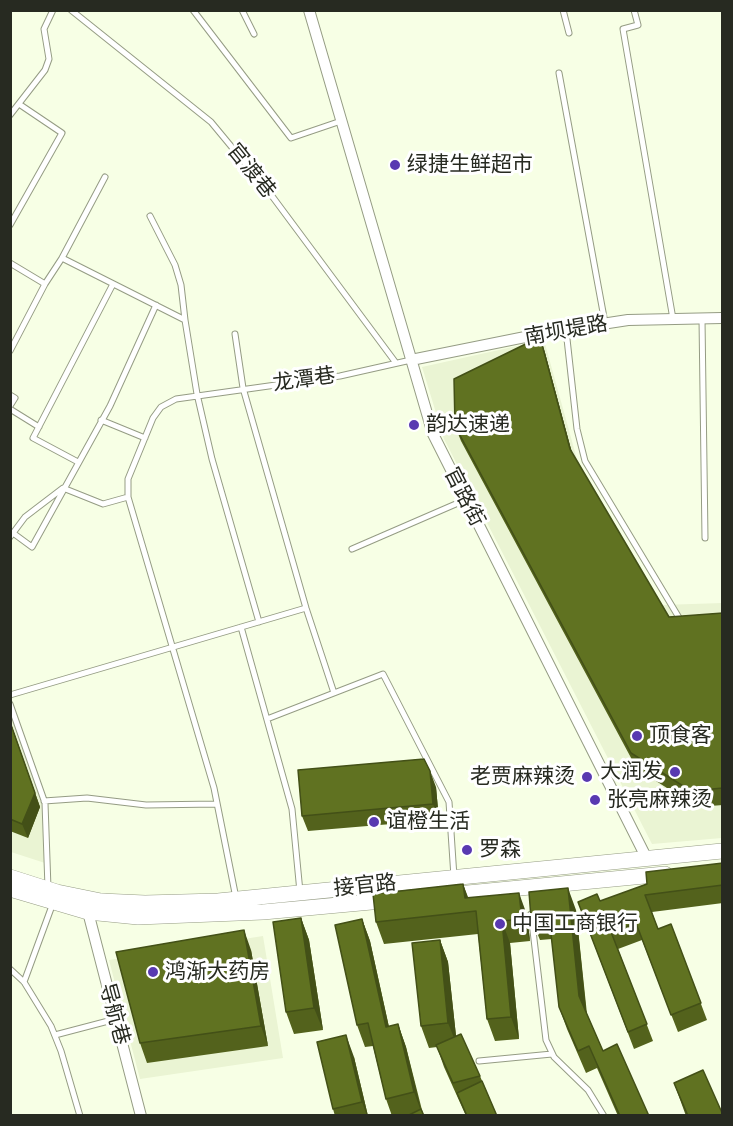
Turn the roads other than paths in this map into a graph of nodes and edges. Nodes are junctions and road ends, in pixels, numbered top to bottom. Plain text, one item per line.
1 (53, 10) edge
2 (71, 10) edge
3 (193, 10) edge
4 (242, 10) edge
5 (309, 10) edge
6 (562, 10) edge
7 (634, 10) edge
8 (569, 33) dead end
9 (254, 34) dead end
10 (559, 73) dead end
11 (19, 104) junction
12 (10, 115) edge
13 (341, 121) junction
14 (105, 177) dead end
15 (150, 216) dead end
16 (10, 225) edge
17 (62, 258) junction
18 (10, 263) edge
19 (45, 284) junction
20 (113, 284) junction
21 (156, 305) junction
22 (723, 318) edge
23 (673, 319) junction
24 (702, 319) junction
25 (185, 320) junction
26 (605, 324) junction
27 (566, 330) junction
28 (235, 334) dead end
29 (10, 351) edge
30 (411, 360) junction
31 (396, 363) junction
32 (243, 388) junction
33 (10, 394) edge
34 (197, 394) junction
35 (10, 408) edge
36 (101, 420) junction
37 (39, 427) junction
38 (145, 438) junction
39 (78, 462) junction
40 (63, 488) junction
41 (128, 497) junction
42 (465, 500) junction
43 (12, 535) edge
44 (705, 538) dead end
45 (352, 549) dead end
46 (306, 608) junction
47 (259, 622) junction
48 (692, 624) edge
49 (241, 627) junction
50 (172, 647) junction
51 (334, 693) junction
52 (10, 695) edge
53 (10, 704) edge
54 (267, 719) junction
55 (44, 801) junction
56 (217, 804) junction
57 (723, 851) edge
58 (646, 857) junction
59 (675, 873) edge
60 (10, 877) edge
61 (454, 877) junction
62 (10, 889) edge
63 (301, 893) junction
64 (51, 896) junction
65 (436, 896) edge
66 (413, 898) edge
67 (236, 899) junction
68 (531, 910) edge
69 (88, 912) junction
70 (10, 969) edge
71 (24, 982) junction
72 (116, 1019) junction
73 (55, 1035) junction
74 (552, 1054) junction
75 (479, 1061) dead end
76 (80, 1116) edge
77 (141, 1116) edge
78 (604, 1116) edge

1 - 11 lane
2 - 31 lane, 官渡巷
3 - 13 lane
4 - 9 lane
5 - 13 street, 官路街
6 - 8 lane
7 - 23 lane
10 - 26 lane
11 - 12 lane
11 - 16 lane
13 - 30 street, 官路街
14 - 17 lane
15 - 25 lane
17 - 19 lane
17 - 20 lane
18 - 19 lane
19 - 29 lane
20 - 21 lane
20 - 37 lane
21 - 25 lane
21 - 36 lane
22 - 24 street, 南坝堤路
23 - 24 street, 南坝堤路
23 - 26 street, 南坝堤路
24 - 44 lane
25 - 34 lane
26 - 27 street, 南坝堤路
27 - 30 street, 南坝堤路
27 - 48 lane
28 - 32 lane
30 - 31 lane, 龙潭巷
30 - 42 street, 官路街
31 - 32 lane, 龙潭巷
32 - 34 lane, 龙潭巷
32 - 46 lane
33 - 35 lane
34 - 38 lane, 龙潭巷
34 - 47 lane
35 - 37 lane
36 - 38 lane
36 - 39 lane
37 - 39 lane
38 - 41 lane, 龙潭巷
39 - 40 lane
40 - 41 lane
40 - 43 lane
40 - 43 lane
41 - 50 lane
42 - 45 lane
42 - 58 street, 官路街
46 - 47 lane
46 - 51 lane
47 - 49 lane
49 - 50 lane
49 - 54 lane
50 - 52 lane
50 - 56 lane
51 - 54 lane
51 - 61 lane
53 - 55 lane
54 - 63 lane
55 - 56 lane
55 - 64 lane
56 - 67 lane
57 - 58 main road, 接官路
58 - 61 main road, 接官路
59 - 65 main road
60 - 64 main road, 接官路
61 - 63 main road, 接官路
62 - 64 main road, 接官路
63 - 67 main road, 接官路
64 - 67 main road, 接官路
64 - 69 main road, 接官路
64 - 71 lane
66 - 69 main road, 接官路
68 - 74 lane
69 - 72 street, 导航巷
70 - 71 lane
71 - 73 lane
72 - 73 lane
72 - 77 street, 导航巷
73 - 76 lane
74 - 75 lane
74 - 78 lane

